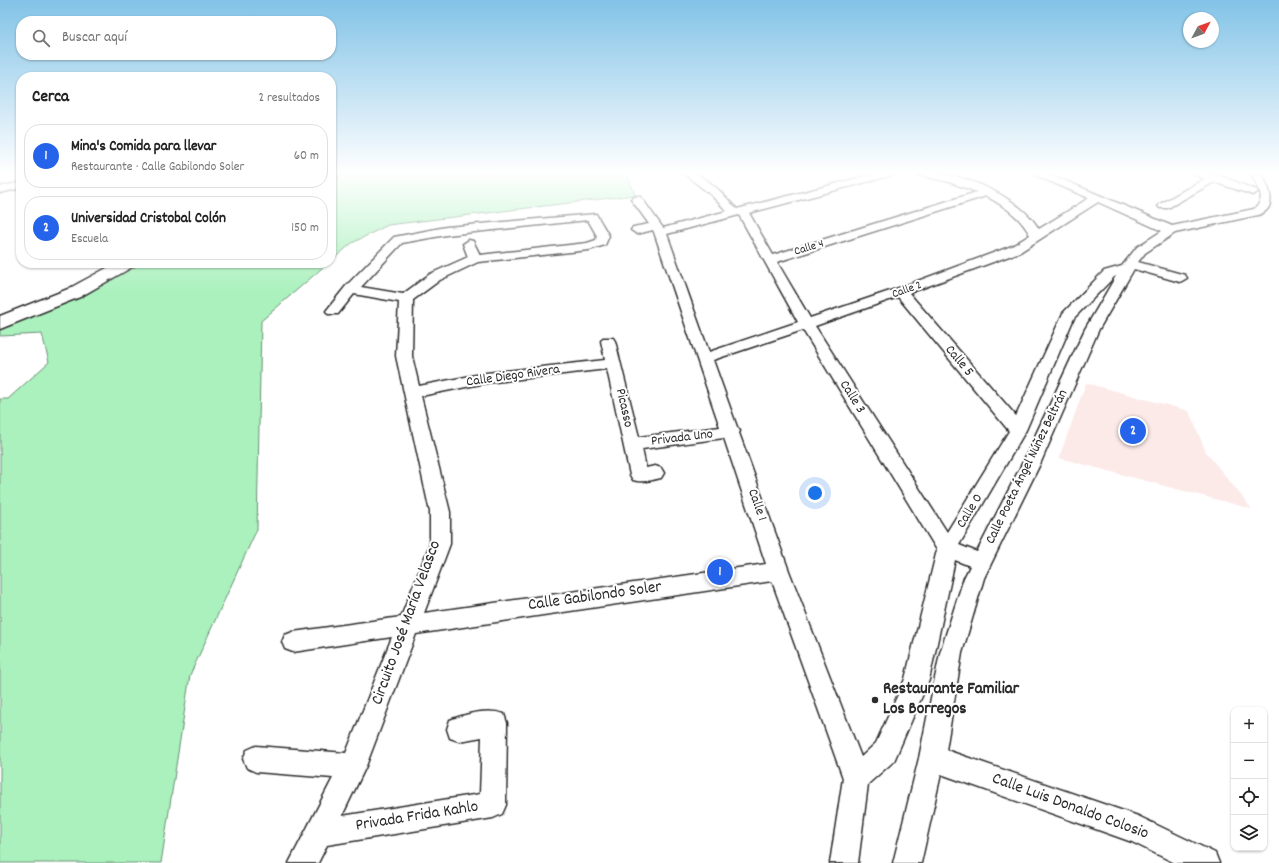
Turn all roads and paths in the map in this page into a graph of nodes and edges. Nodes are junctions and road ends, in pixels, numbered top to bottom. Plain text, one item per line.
1 (647, 213) edge
2 (732, 213) edge
3 (739, 213) edge
4 (921, 213) edge
5 (1021, 213) edge
6 (1072, 213) edge
7 (1132, 213) edge
8 (1252, 213) edge
9 (658, 229) junction
10 (637, 230) dead end
11 (1171, 230) junction
12 (1036, 235) junction
13 (469, 244) dead end
14 (475, 259) junction
15 (770, 260) junction
16 (1129, 267) junction
17 (97, 268) edge
18 (119, 268) edge
19 (1180, 278) dead end
20 (351, 289) junction
21 (901, 292) junction
22 (406, 299) junction
23 (333, 311) dead end
24 (0, 314) edge
25 (0, 323) edge
26 (806, 323) junction
27 (608, 341) dead end
28 (705, 358) junction
29 (614, 364) junction
30 (412, 393) junction
31 (1018, 430) junction
32 (732, 431) junction
33 (632, 444) junction
34 (647, 474) dead end
35 (947, 549) junction
36 (981, 562) junction
37 (780, 571) junction
38 (410, 624) junction
39 (293, 642) dead end
40 (459, 729) dead end
41 (932, 758) junction
42 (256, 759) dead end
43 (353, 766) junction
44 (856, 778) junction
45 (318, 833) junction
46 (303, 863) edge
47 (844, 863) edge
48 (907, 863) edge
49 (1205, 863) edge

1 - 9 street, Calle 1
2 - 9 street
3 - 15 street, Calle 3
4 - 15 street, Calle 4
5 - 12 street
6 - 12 street, Calle 2
7 - 11 street
8 - 11 street, Calle Poeta Ángel Núñez Beltrán
9 - 10 street
9 - 28 street, Calle 1
11 - 16 street, Calle Poeta Ángel Núñez Beltrán
12 - 21 street, Calle 2
13 - 14 street
14 - 20 street
14 - 22 street
15 - 26 street, Calle 3
16 - 19 street
16 - 31 street, Calle 0
16 - 36 street, Calle Poeta Ángel Núñez Beltrán
17 - 24 main road
18 - 25 main road
20 - 22 street
20 - 23 street
21 - 26 street, Calle 2
21 - 31 street, Calle 5
22 - 30 street, Circuito José María Velasco
26 - 28 street, Calle 2
26 - 35 street, Calle 3
27 - 29 street, Picasso
28 - 32 street, Calle 1
29 - 30 street, Calle Diego Rivera
29 - 33 street, Picasso
30 - 38 street, Circuito José María Velasco
31 - 35 street, Calle 0
32 - 33 street, Privada Uno
32 - 37 street, Calle 1
33 - 34 street, Picasso
35 - 36 street
35 - 44 street, Calle 0
36 - 41 street, Calle Poeta Ángel Núñez Beltrán
37 - 38 street, Calle Gabilondo Soler
37 - 44 street, Calle 1
38 - 39 street, Calle Gabilondo Soler
38 - 43 street, Circuito José María Velasco
40 - 45 street, Privada Frida Kahlo
41 - 48 street, Calle Poeta Ángel Núñez Beltrán
41 - 49 street, Calle Luis Donaldo Colosio
42 - 43 street
43 - 45 street, Circuito José María Velasco
44 - 47 street
45 - 46 street, Circuito José María Velasco

